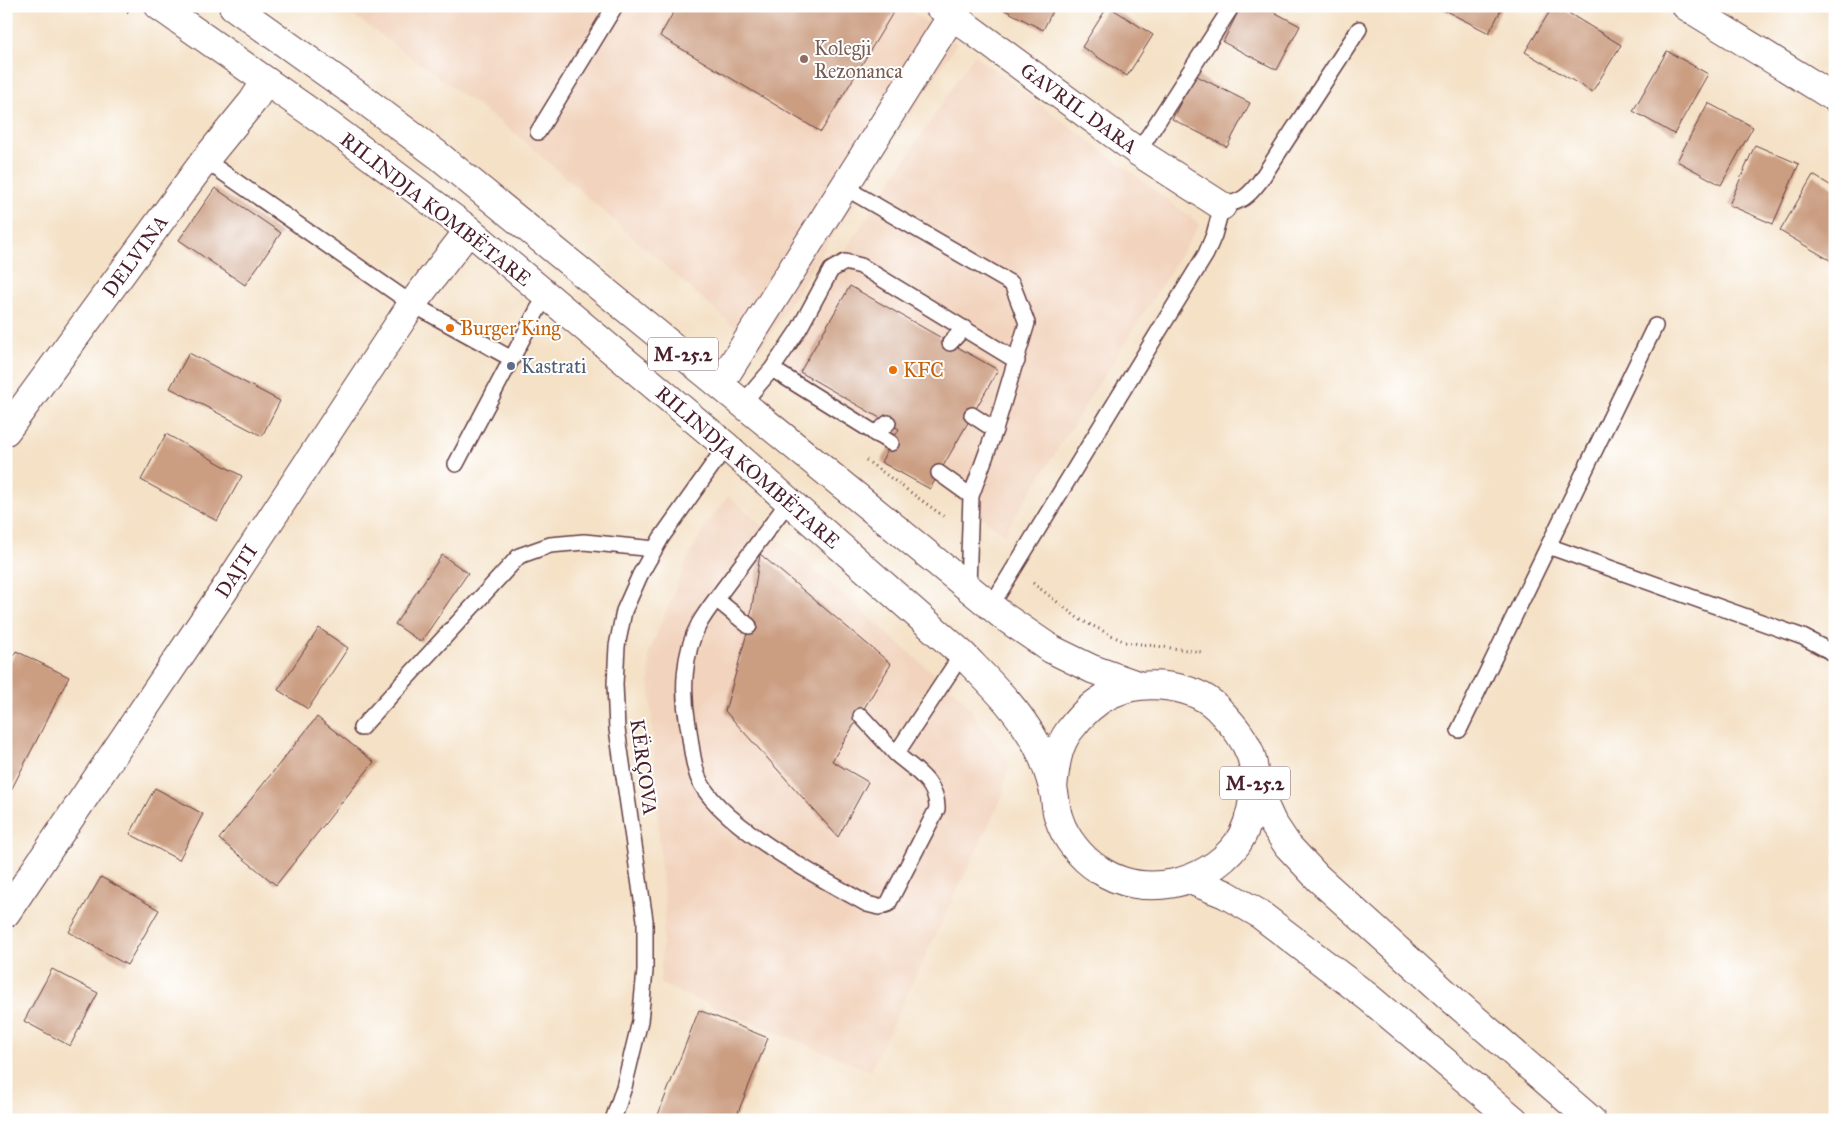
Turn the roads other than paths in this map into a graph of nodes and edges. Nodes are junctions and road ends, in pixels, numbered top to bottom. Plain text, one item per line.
1 (159, 6) edge
2 (233, 6) edge
3 (615, 6) edge
4 (1232, 6) edge
5 (1686, 6) edge
6 (950, 9) edge
7 (1359, 28) dead end
8 (266, 81) junction
9 (1835, 98) edge
10 (538, 132) dead end
11 (1138, 152) junction
12 (206, 160) junction
13 (844, 186) junction
14 (1222, 206) junction
15 (469, 230) junction
16 (547, 296) junction
17 (412, 304) junction
18 (1655, 326) dead end
19 (964, 328) junction
20 (950, 343) dead end
21 (512, 359) junction
22 (1017, 361) junction
23 (772, 369) junction
24 (720, 384) junction
25 (742, 404) junction
26 (972, 415) dead end
27 (888, 423) dead end
28 (995, 430) junction
29 (6, 431) edge
30 (875, 434) junction
31 (891, 443) dead end
32 (726, 446) junction
33 (456, 464) dead end
34 (938, 473) dead end
35 (971, 496) junction
36 (789, 501) junction
37 (1548, 546) junction
38 (655, 549) junction
39 (968, 587) junction
40 (716, 599) junction
41 (991, 606) junction
42 (748, 626) dead end
43 (962, 654) junction
44 (1835, 654) edge
45 (1140, 686) junction
46 (861, 716) dead end
47 (361, 728) dead end
48 (1459, 730) dead end
49 (896, 754) junction
50 (1255, 785) junction
51 (1053, 788) junction
52 (1190, 880) junction
53 (6, 913) edge
54 (613, 1120) edge
55 (1514, 1120) edge
56 (1591, 1120) edge

1 - 8 main road, RILINDJA KOMBËTARE / M-25.2
2 - 24 main road, RILINDJA KOMBËTARE / M-25.2
3 - 10 lane
4 - 11 lane
5 - 9 main road
6 - 11 main road, GAVRIL DARA
6 - 13 main road
7 - 14 lane
8 - 12 main road, DELVINA
8 - 15 main road, RILINDJA KOMBËTARE / M-25.2
11 - 14 main road, GAVRIL DARA
12 - 17 lane
12 - 29 main road, DELVINA
13 - 22 lane
13 - 24 main road
14 - 41 lane
15 - 16 main road, RILINDJA KOMBËTARE / M-25.2
15 - 17 main road, DAJTI
16 - 21 lane
16 - 32 main road, RILINDJA KOMBËTARE / M-25.2
17 - 21 lane
17 - 53 main road, DAJTI
18 - 37 lane
19 - 20 lane
19 - 22 lane
19 - 23 lane
21 - 33 lane
22 - 28 lane
23 - 25 lane
23 - 30 lane
24 - 25 main road, RILINDJA KOMBËTARE / M-25.2
25 - 39 main road, RILINDJA KOMBËTARE / M-25.2
26 - 28 lane
27 - 30 lane
28 - 35 lane
30 - 31 lane
32 - 36 main road, RILINDJA KOMBËTARE / M-25.2
32 - 38 lane, KËRÇOVA
34 - 35 lane
35 - 39 lane
36 - 40 lane
36 - 43 main road, RILINDJA KOMBËTARE / M-25.2
37 - 44 lane
37 - 48 lane
38 - 47 lane
38 - 54 lane, KËRÇOVA
39 - 41 main road, RILINDJA KOMBËTARE / M-25.2
40 - 42 lane
40 - 49 lane
41 - 45 main road, RILINDJA KOMBËTARE / M-25.2
43 - 49 lane
43 - 51 main road, RILINDJA KOMBËTARE / M-25.2
45 - 50 main road, M-25.2
45 - 51 main road, M-25.2
46 - 49 lane
50 - 52 main road, M-25.2
50 - 56 main road
51 - 52 main road, M-25.2
52 - 55 main road

